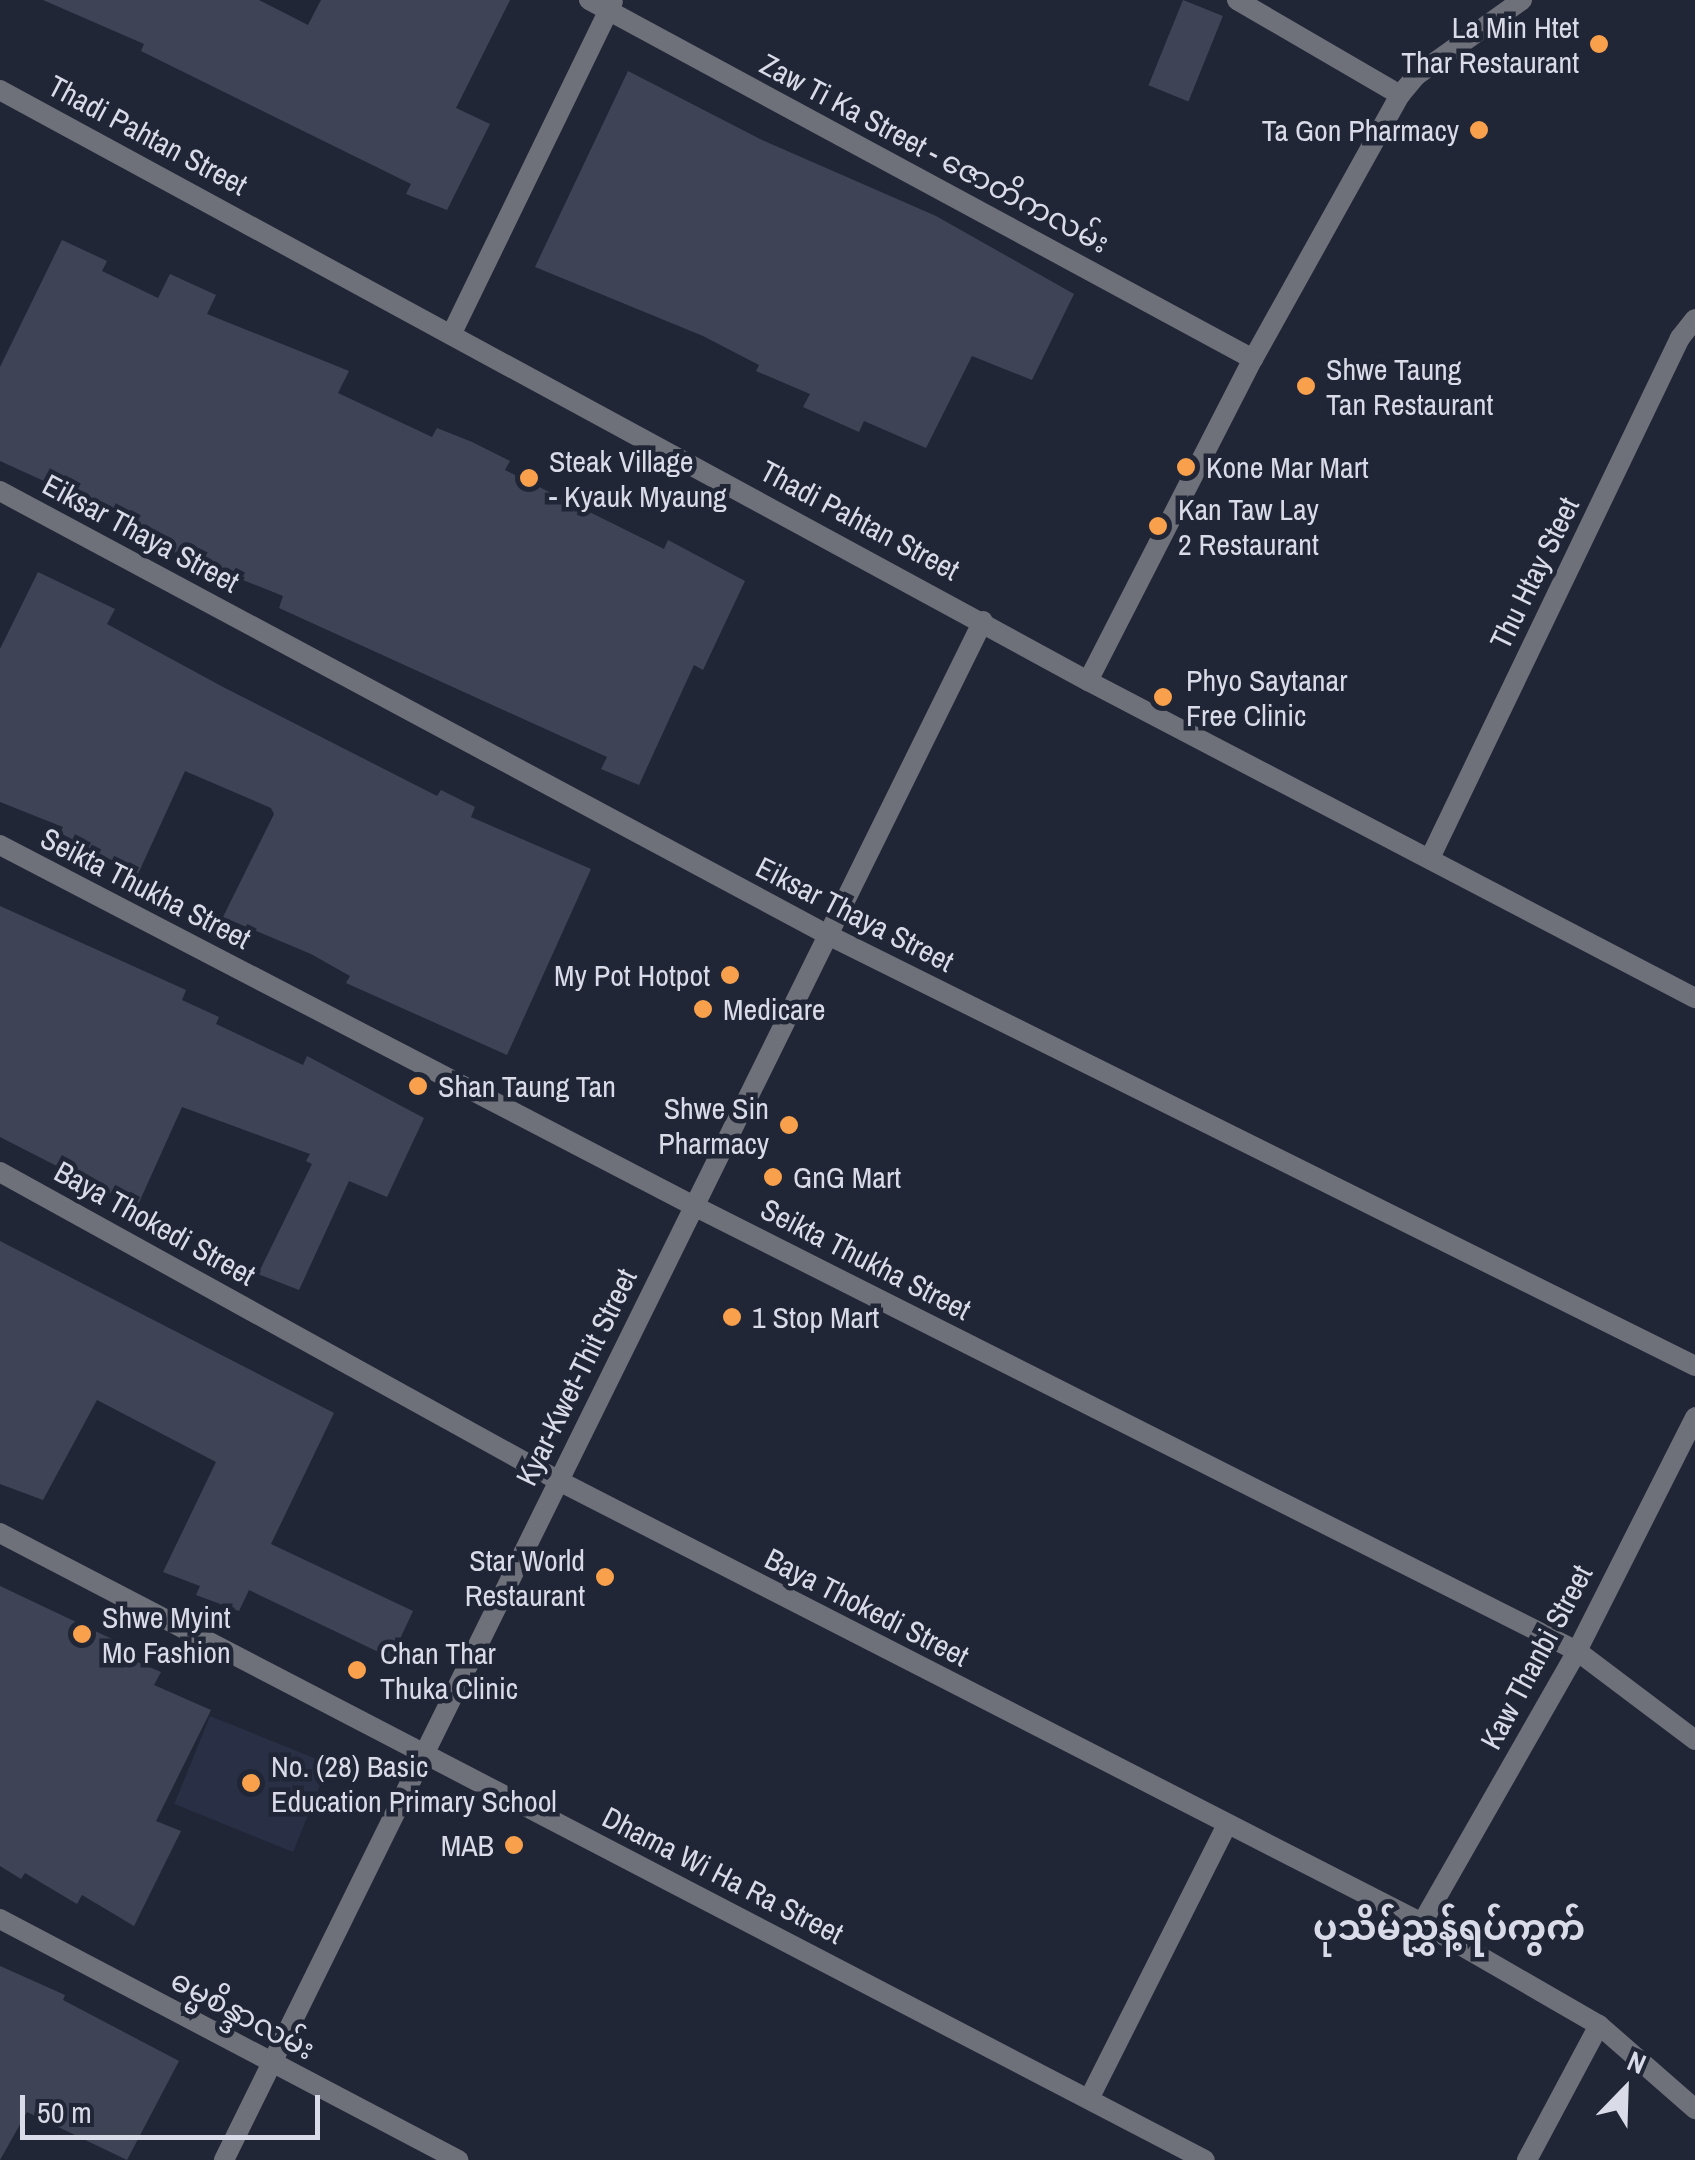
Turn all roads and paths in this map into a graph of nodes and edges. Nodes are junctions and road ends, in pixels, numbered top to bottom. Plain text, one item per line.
1 (589, 0) edge
2 (1237, 0) edge
3 (1522, 0) edge
4 (612, 5) edge
5 (0, 90) edge
6 (1400, 95) junction
7 (1695, 319) edge
8 (452, 333) junction
9 (1253, 358) junction
10 (0, 491) edge
11 (983, 621) junction
12 (1088, 681) junction
13 (0, 846) edge
14 (1430, 856) junction
15 (828, 936) junction
16 (1695, 998) edge
17 (0, 1172) edge
18 (694, 1206) junction
19 (1695, 1366) edge
20 (1695, 1417) edge
21 (559, 1480) junction
22 (0, 1533) edge
23 (1577, 1651) junction
24 (1695, 1740) edge
25 (425, 1754) junction
26 (1226, 1826) junction
27 (0, 1918) edge
28 (1422, 1923) junction
29 (1599, 2025) junction
30 (271, 2063) junction
31 (1089, 2099) junction
32 (1695, 2108) edge
33 (224, 2160) edge
34 (458, 2160) edge
35 (1205, 2160) edge
36 (1527, 2160) edge

1 - 4 street, Zaw Ti Ka Street - ဇောတိကလမ်း
2 - 6 street
3 - 6 street
4 - 8 street
4 - 9 street, Zaw Ti Ka Street - ဇောတိကလမ်း
5 - 8 street, Thadi Pahtan Street
6 - 9 street
7 - 14 street, Thu Htay Steet
8 - 11 street, Thadi Pahtan Street
9 - 12 street
10 - 15 street, Eiksar Thaya Street
11 - 12 street, Thadi Pahtan Street
11 - 15 street, Kyar-Kwet-Thit Street
12 - 14 street, Thadi Pahtan Street
13 - 18 street, Seikta Thukha Street
14 - 16 street, Thadi Pahtan Street
15 - 18 street, Kyar-Kwet-Thit Street
15 - 19 street, Eiksar Thaya Street
17 - 21 street, Baya Thokedi Street
18 - 21 street, Kyar-Kwet-Thit Street
18 - 23 street, Seikta Thukha Street
20 - 23 street, Kaw Thanbi Street
21 - 25 street, Kyar-Kwet-Thit Street
21 - 26 street, Baya Thokedi Street
22 - 25 street, Dhama Wi Ha Ra Street
23 - 24 street, Seikta Thukha Street
23 - 28 street, Kaw Thanbi Street
25 - 30 street, Kyar-Kwet-Thit Street
25 - 31 street, Dhama Wi Ha Ra Street
26 - 28 street, Baya Thokedi Street
26 - 31 street
27 - 30 street, ဓမ္မစိန္ဒာလမ်း
28 - 29 street, Baya Thokedi Street
29 - 32 street, Baya Thokedi Street
29 - 36 street
30 - 33 street, Kyar-Kwet-Thit Street
30 - 34 street, ဓမ္မစိန္ဒာလမ်း
31 - 35 street, Dhama Wi Ha Ra Street

